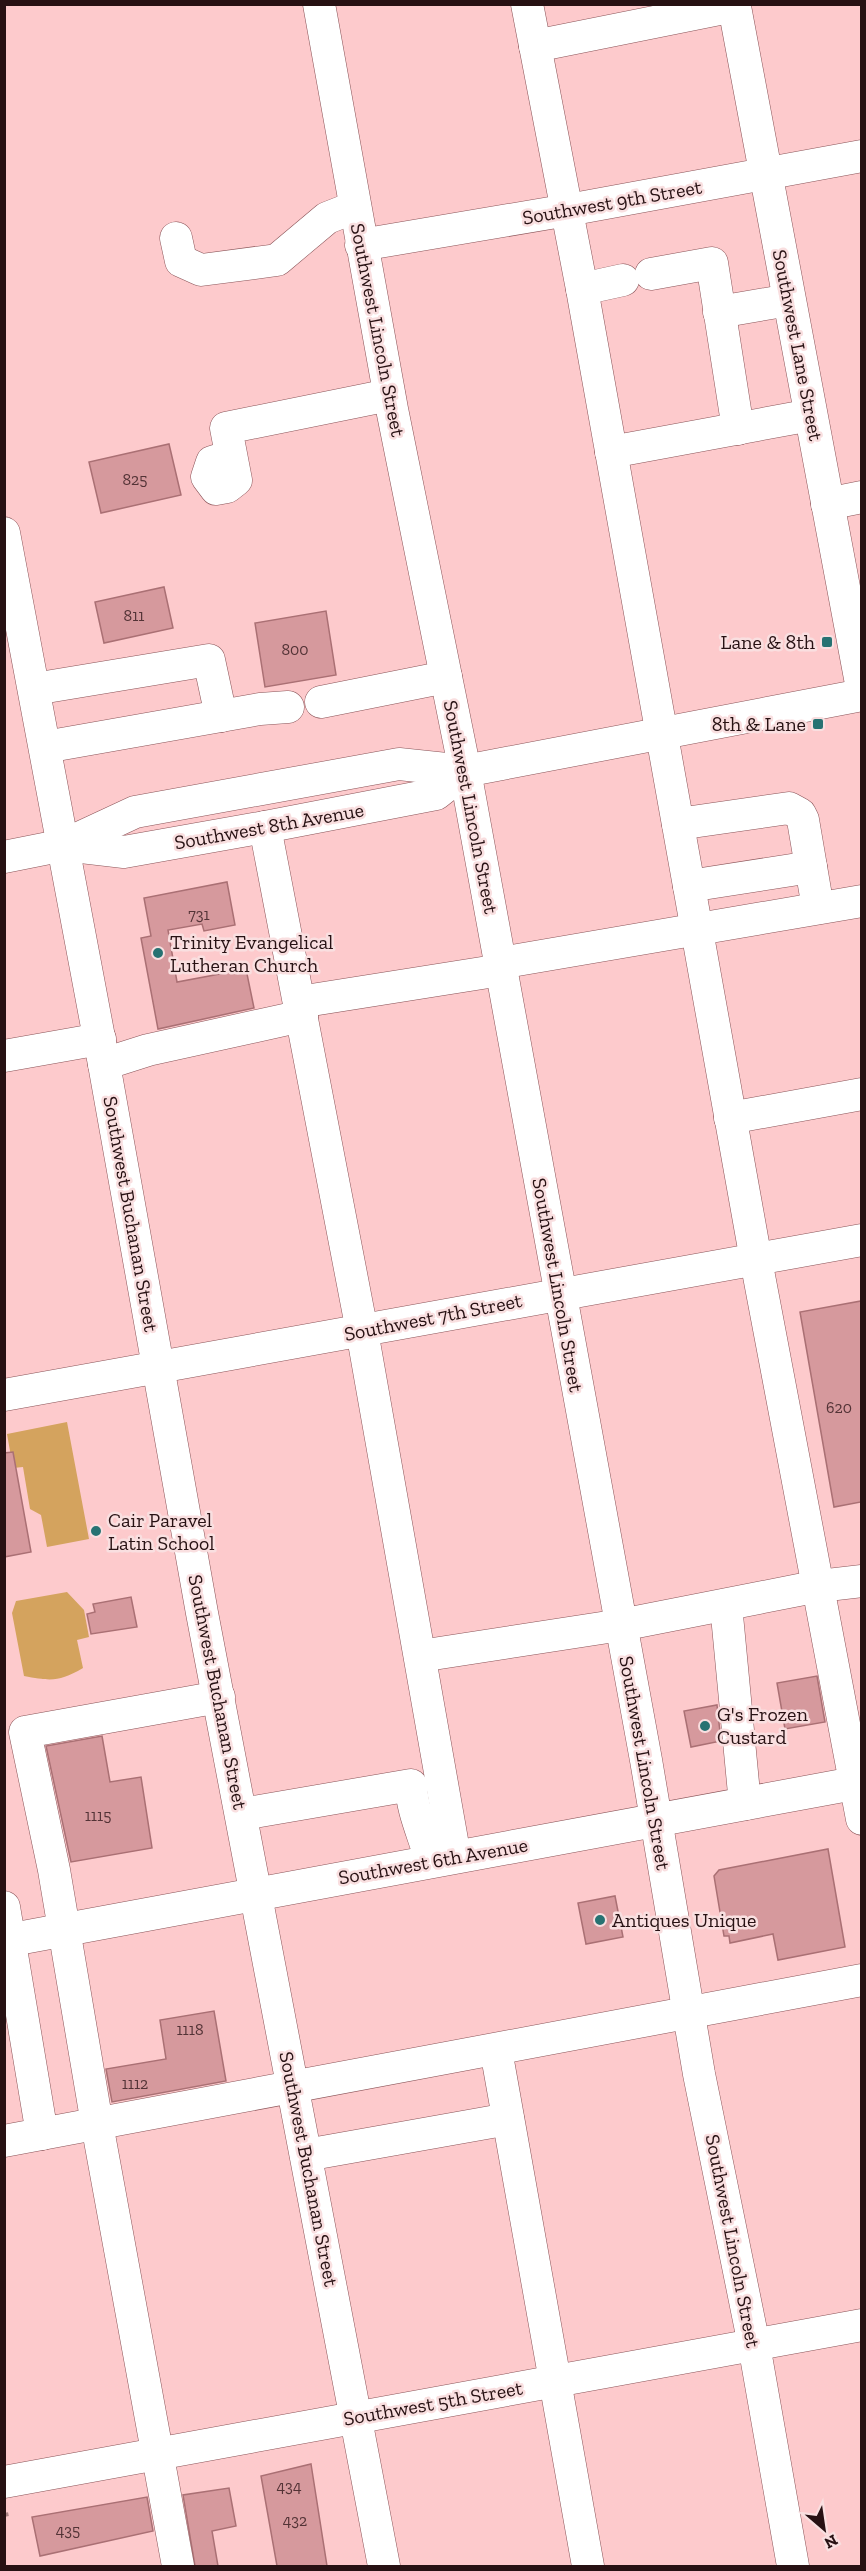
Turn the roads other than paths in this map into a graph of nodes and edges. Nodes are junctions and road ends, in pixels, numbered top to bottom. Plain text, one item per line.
1 (319, 4) edge
2 (527, 4) edge
3 (734, 5) edge
4 (535, 46) junction
5 (861, 156) edge
6 (766, 174) junction
7 (355, 207) junction
8 (568, 210) junction
9 (176, 238) dead end
10 (361, 245) junction
11 (582, 289) junction
12 (789, 300) junction
13 (719, 312) junction
14 (389, 395) junction
15 (811, 415) junction
16 (738, 429) junction
17 (611, 452) junction
18 (231, 456) dead end
19 (861, 497) edge
20 (827, 504) junction
21 (4, 533) edge
22 (446, 677) junction
23 (861, 686) edge
24 (34, 689) junction
25 (861, 695) edge
26 (321, 702) dead end
27 (288, 707) dead end
28 (221, 716) junction
29 (662, 733) junction
30 (45, 747) junction
31 (465, 771) junction
32 (678, 824) junction
33 (265, 827) junction
34 (64, 846) junction
35 (4, 857) edge
36 (811, 867) junction
37 (689, 886) junction
38 (861, 901) edge
39 (818, 908) junction
40 (696, 929) junction
41 (500, 966) junction
42 (301, 1009) junction
43 (102, 1052) junction
44 (4, 1056) edge
45 (861, 1094) edge
46 (730, 1118) junction
47 (861, 1240) edge
48 (756, 1260) junction
49 (559, 1293) junction
50 (362, 1331) junction
51 (159, 1368) junction
52 (4, 1395) edge
53 (861, 1581) edge
54 (819, 1586) junction
55 (726, 1605) junction
56 (621, 1625) junction
57 (420, 1656) junction
58 (219, 1697) junction
59 (858, 1783) edge
60 (745, 1804) junction
61 (242, 1814) junction
62 (861, 1819) edge
63 (657, 1820) junction
64 (443, 1859) junction
65 (257, 1894) junction
66 (4, 1906) edge
67 (64, 1930) junction
68 (7, 1940) edge
69 (861, 1980) edge
70 (688, 2015) junction
71 (496, 2050) junction
72 (294, 2088) junction
73 (508, 2119) junction
74 (97, 2124) junction
75 (42, 2134) junction
76 (4, 2141) edge
77 (306, 2155) junction
78 (861, 2325) edge
79 (754, 2345) junction
80 (554, 2381) junction
81 (357, 2417) junction
82 (157, 2454) junction
83 (4, 2482) edge
84 (178, 2566) edge
85 (384, 2566) edge
86 (588, 2566) edge
87 (794, 2566) edge

1 - 7 street, Southwest Lincoln Street
2 - 4 street
3 - 4 street
3 - 6 main road, Southwest Lane Street
4 - 8 street
5 - 6 street, Southwest 9th Street
6 - 8 street, Southwest 9th Street
6 - 12 main road, Southwest Lane Street
7 - 9 street
7 - 10 street, Southwest Lincoln Street
8 - 10 street, Southwest 9th Street
8 - 11 street
10 - 14 street, Southwest Lincoln Street
11 - 13 street
11 - 17 street
12 - 13 street
12 - 15 main road, Southwest Lane Street
13 - 16 street
14 - 18 street
14 - 22 street, Southwest Lincoln Street
15 - 16 street
15 - 20 main road, Southwest Lane Street
16 - 17 street
17 - 29 street
19 - 20 street
20 - 23 main road, Southwest Lane Street
21 - 24 street, Southwest Buchanan Street
22 - 26 street
22 - 31 street, Southwest Lincoln Street
24 - 28 street
24 - 30 street, Southwest Buchanan Street
25 - 29 street, Southwest 8th Avenue
27 - 28 street
28 - 30 street
29 - 31 street, Southwest 8th Avenue
29 - 32 street
30 - 34 street, Southwest Buchanan Street
31 - 33 street, Southwest 8th Avenue
31 - 34 street, Southwest 8th Avenue
31 - 41 street, Southwest Lincoln Street
32 - 36 street
32 - 37 street
33 - 34 street, Southwest 8th Avenue
33 - 42 street
34 - 35 street, Southwest 8th Avenue
34 - 43 street, Southwest Buchanan Street
36 - 37 street
36 - 39 street
37 - 40 street
38 - 39 street
39 - 40 street
40 - 41 street
40 - 46 street
41 - 42 street
41 - 49 street, Southwest Lincoln Street
42 - 43 street
42 - 50 street
43 - 44 street
43 - 51 street, Southwest Buchanan Street
45 - 46 street
46 - 48 street
47 - 48 street, Southwest 7th Street
48 - 49 street, Southwest 7th Street
48 - 54 street
49 - 50 street, Southwest 7th Street
49 - 56 street, Southwest Lincoln Street
50 - 51 street, Southwest 7th Street
50 - 57 street
51 - 52 street, Southwest 7th Street
51 - 58 street, Southwest Buchanan Street
53 - 54 street
54 - 55 street
54 - 59 street
55 - 56 street
55 - 60 street
56 - 57 street
56 - 63 street, Southwest Lincoln Street
57 - 64 street
58 - 61 street, Southwest Buchanan Street
58 - 67 street
59 - 60 main road, Southwest 6th Avenue
59 - 62 street
60 - 63 main road, Southwest 6th Avenue
61 - 64 street
61 - 65 street, Southwest Buchanan Street
63 - 64 main road, Southwest 6th Avenue
63 - 70 street, Southwest Lincoln Street
64 - 65 main road, Southwest 6th Avenue
65 - 67 main road, Southwest 6th Avenue
65 - 72 street, Southwest Buchanan Street
66 - 68 street
67 - 68 main road, Southwest 6th Avenue
67 - 74 street
68 - 75 street
69 - 70 street
70 - 71 street
70 - 79 street, Southwest Lincoln Street
71 - 72 street
71 - 73 street
72 - 74 street
72 - 77 street, Southwest Buchanan Street
73 - 77 street
73 - 80 street
74 - 75 street
74 - 82 street
75 - 76 street
77 - 81 street, Southwest Buchanan Street
78 - 79 street, Southwest 5th Street
79 - 80 street, Southwest 5th Street
79 - 87 street, Southwest Lincoln Street
80 - 81 street, Southwest 5th Street
80 - 86 street
81 - 82 street, Southwest 5th Street
81 - 85 street, Southwest Buchanan Street
82 - 83 street, Southwest 5th Street
82 - 84 street

